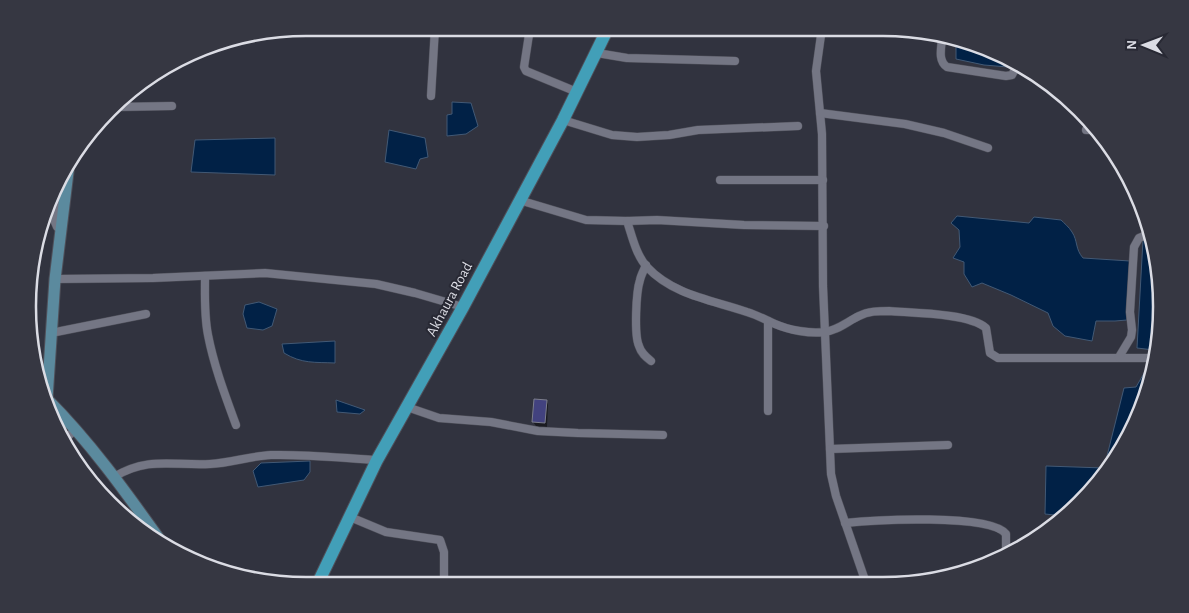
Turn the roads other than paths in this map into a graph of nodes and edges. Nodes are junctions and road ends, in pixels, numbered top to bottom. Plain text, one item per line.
1 (434, 36) edge
2 (529, 36) edge
3 (604, 36) edge
4 (821, 36) edge
5 (942, 43) edge
6 (597, 53) junction
7 (735, 61) dead end
8 (1015, 70) edge
9 (577, 92) junction
10 (430, 96) dead end
11 (172, 106) dead end
12 (124, 107) edge
13 (820, 113) junction
14 (563, 120) junction
15 (798, 126) dead end
16 (988, 148) dead end
17 (720, 180) dead end
18 (823, 180) junction
19 (67, 181) edge
20 (519, 200) junction
21 (55, 207) edge
22 (627, 221) junction
23 (824, 226) junction
24 (61, 228) junction
25 (1144, 236) edge
26 (646, 265) junction
27 (205, 276) junction
28 (54, 279) junction
29 (463, 308) junction
30 (146, 314) dead end
31 (768, 320) junction
32 (825, 332) junction
33 (50, 334) junction
34 (1119, 357) junction
35 (1148, 358) edge
36 (651, 362) dead end
37 (48, 384) edge
38 (407, 407) junction
39 (57, 409) edge
40 (768, 411) dead end
41 (236, 425) dead end
42 (76, 429) junction
43 (69, 435) edge
44 (663, 435) dead end
45 (948, 445) dead end
46 (830, 449) junction
47 (377, 460) junction
48 (114, 476) junction
49 (350, 517) junction
50 (845, 523) junction
51 (151, 527) edge
52 (1006, 547) edge
53 (321, 577) edge
54 (444, 577) edge
55 (864, 577) edge

1 - 10 street
2 - 9 street
3 - 6 main road, Akhaura Road
4 - 13 street
5 - 8 street
6 - 7 street
6 - 9 main road, Akhaura Road
9 - 14 main road, Akhaura Road
11 - 12 street
13 - 16 street
13 - 18 street
14 - 15 street
14 - 20 main road, Akhaura Road
17 - 18 street
18 - 23 street
19 - 24 street
20 - 22 street
20 - 29 main road, Akhaura Road
21 - 24 street
22 - 23 street
22 - 26 street
23 - 32 street
24 - 28 street
25 - 34 street
26 - 31 street
26 - 36 street
27 - 28 street
27 - 29 street
27 - 41 street
28 - 33 street
29 - 38 main road, Akhaura Road
30 - 33 street
31 - 32 street
31 - 40 street
32 - 34 street
32 - 46 street
33 - 37 street
34 - 35 street
38 - 44 street
38 - 47 main road, Akhaura Road
39 - 42 street
42 - 43 street
42 - 48 street
45 - 46 street
46 - 50 street
47 - 48 street
47 - 49 main road, Akhaura Road
48 - 51 street
49 - 53 main road, Akhaura Road
49 - 54 street
50 - 52 street
50 - 55 street

